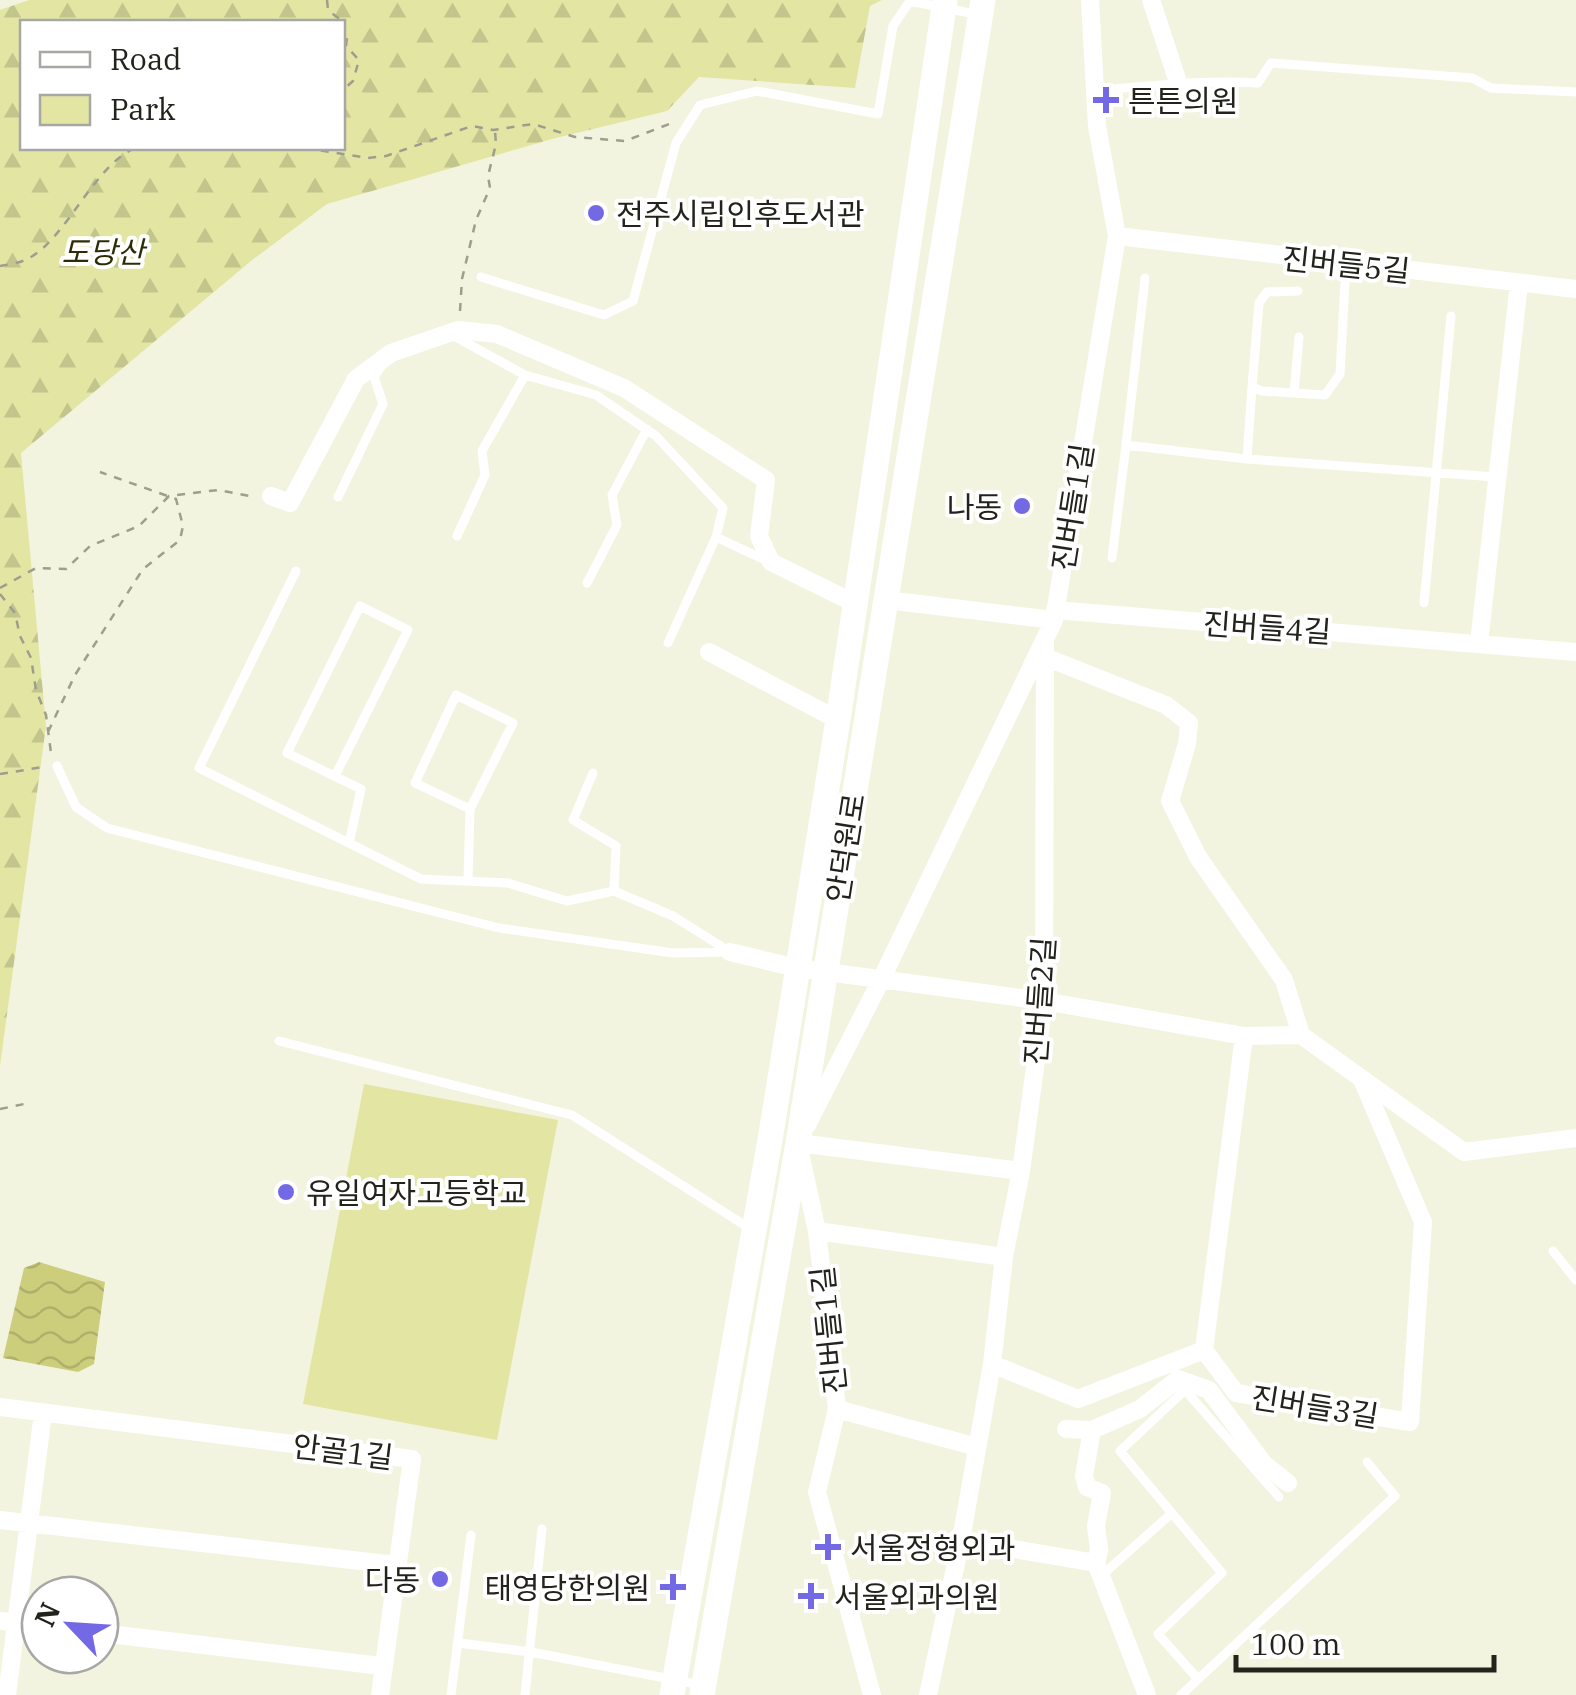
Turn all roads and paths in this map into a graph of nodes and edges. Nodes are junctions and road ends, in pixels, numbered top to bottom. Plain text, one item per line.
1 (1090, 0) edge
2 (1151, 0) edge
3 (944, 4) edge
4 (982, 7) edge
5 (345, 40) edge
6 (1179, 86) junction
7 (345, 88) edge
8 (1095, 90) junction
9 (1576, 92) edge
10 (692, 118) junction
11 (494, 130) junction
12 (130, 150) edge
13 (320, 150) edge
14 (1117, 236) junction
15 (1346, 264) junction
16 (0, 266) edge
17 (481, 277) dead end
18 (1145, 278) dead end
19 (1520, 283) junction
20 (1576, 289) edge
21 (1298, 291) dead end
22 (1451, 316) dead end
23 (454, 331) junction
24 (1299, 337) dead end
25 (524, 375) junction
26 (1252, 387) junction
27 (1294, 393) junction
28 (646, 429) junction
29 (1126, 445) junction
30 (1247, 459) junction
31 (100, 472) dead end
32 (1436, 473) junction
33 (1496, 478) junction
34 (169, 496) junction
35 (271, 496) joint
36 (338, 497) dead end
37 (457, 536) dead end
38 (716, 538) junction
39 (1112, 558) dead end
40 (771, 562) junction
41 (296, 572) dead end
42 (587, 583) dead end
43 (0, 588) edge
44 (0, 594) edge
45 (886, 600) junction
46 (1424, 603) dead end
47 (856, 604) junction
48 (1052, 622) junction
49 (668, 643) dead end
50 (1479, 643) junction
51 (709, 652) dead end
52 (1576, 652) edge
53 (1045, 657) junction
54 (838, 720) junction
55 (48, 732) junction
56 (56, 766) junction
57 (0, 774) edge
58 (593, 774) dead end
59 (335, 776) junction
60 (470, 809) junction
61 (349, 843) junction
62 (468, 879) junction
63 (614, 891) junction
64 (730, 952) junction
65 (797, 968) junction
66 (825, 970) junction
67 (882, 978) junction
68 (1044, 1002) junction
69 (1301, 1035) junction
70 (1244, 1036) junction
71 (279, 1041) dead end
72 (1363, 1082) junction
73 (24, 1104) dead end
74 (0, 1109) edge
75 (1576, 1138) edge
76 (798, 1143) junction
77 (1021, 1171) junction
78 (817, 1230) junction
79 (754, 1231) junction
80 (780, 1247) junction
81 (1553, 1251) dead end
82 (1004, 1256) junction
83 (1576, 1280) edge
84 (1204, 1350) junction
85 (992, 1364) junction
86 (0, 1407) edge
87 (837, 1409) junction
88 (43, 1413) junction
89 (1066, 1429) dead end
90 (1092, 1430) junction
91 (977, 1447) junction
92 (1367, 1462) dead end
93 (1284, 1490) joint
94 (1172, 1513) junction
95 (0, 1520) edge
96 (29, 1524) junction
97 (542, 1528) dead end
98 (471, 1535) dead end
99 (961, 1540) junction
100 (396, 1565) junction
101 (1099, 1569) junction
102 (8, 1622) edge
103 (120, 1635) edge
104 (458, 1643) junction
105 (530, 1652) junction
106 (382, 1666) junction
107 (1198, 1679) junction
108 (674, 1687) edge
109 (702, 1690) edge
110 (7, 1695) edge
111 (380, 1695) edge
112 (451, 1695) edge
113 (525, 1695) edge
114 (872, 1695) edge
115 (928, 1695) edge
116 (1147, 1695) edge
117 (1181, 1695) edge

1 - 8 street, 진버들1길
2 - 6 street
3 - 4 lane
3 - 10 lane
3 - 47 street, 안덕원로
4 - 45 street, 안덕원로
5 - 7 path
6 - 8 lane
6 - 9 lane
8 - 14 street, 진버들1길
10 - 11 path
10 - 17 lane
11 - 13 path
11 - 23 path
12 - 16 path
14 - 15 street, 진버들5길
14 - 48 street, 진버들1길
15 - 19 street, 진버들5길
15 - 27 lane
18 - 29 lane
19 - 20 street, 진버들5길
19 - 33 street
21 - 26 lane
22 - 32 lane
23 - 35 street
23 - 40 street
24 - 27 lane
25 - 28 lane
25 - 36 lane
25 - 37 lane
26 - 27 lane
26 - 30 lane
28 - 38 lane
28 - 42 lane
29 - 30 lane
29 - 39 lane
30 - 32 lane
31 - 34 path
32 - 33 lane
32 - 46 lane
33 - 50 street
34 - 35 path
34 - 43 path
34 - 55 path
38 - 40 lane
38 - 49 lane
40 - 47 street
41 - 61 lane
44 - 55 path
45 - 48 street, 진버들4길
45 - 66 street, 안덕원로
47 - 54 street, 안덕원로
48 - 50 street, 진버들4길
48 - 53 street, 진버들2길
48 - 67 street, 진버들1길
50 - 52 street, 진버들4길
51 - 54 street
53 - 68 street, 진버들2길
53 - 69 street
54 - 65 street, 안덕원로
55 - 56 path
56 - 57 path
56 - 64 lane
58 - 63 lane
59 - 59 lane
59 - 61 lane
60 - 60 lane
60 - 62 lane
61 - 62 lane
62 - 63 lane
63 - 64 lane
64 - 65 street
65 - 66 street
65 - 79 street, 안덕원로
66 - 67 street
66 - 76 street, 안덕원로
67 - 68 street
67 - 76 street, 진버들1길
68 - 70 street
68 - 77 street, 진버들2길
69 - 70 street
69 - 72 street, 진버들3길
70 - 84 street
71 - 79 lane
72 - 75 street, 진버들3길
72 - 84 street, 진버들3길
73 - 74 path
76 - 77 street
76 - 78 street, 진버들1길
76 - 80 street, 안덕원로
77 - 82 street, 진버들2길
78 - 82 street
78 - 87 street, 진버들1길
79 - 80 lane
79 - 108 street, 안덕원로
80 - 109 street, 안덕원로
81 - 83 lane
82 - 85 street, 진버들2길
84 - 85 street
85 - 91 street, 진버들2길
86 - 88 street
87 - 91 street
87 - 114 street, 진버들1길
88 - 96 street
88 - 100 street, 안골1길
89 - 90 street
90 - 93 street
90 - 101 street
91 - 99 street, 진버들2길
92 - 107 lane
93 - 94 lane
94 - 101 lane
94 - 107 lane
95 - 96 street
96 - 100 street
96 - 102 street
97 - 105 lane
98 - 104 lane
99 - 101 street
99 - 115 street, 진버들2길
100 - 106 street, 안골1길
101 - 116 street
102 - 110 street
103 - 106 street
104 - 105 lane
104 - 112 lane
105 - 108 lane
105 - 113 lane
106 - 111 street, 안골1길
107 - 117 lane
108 - 109 lane

